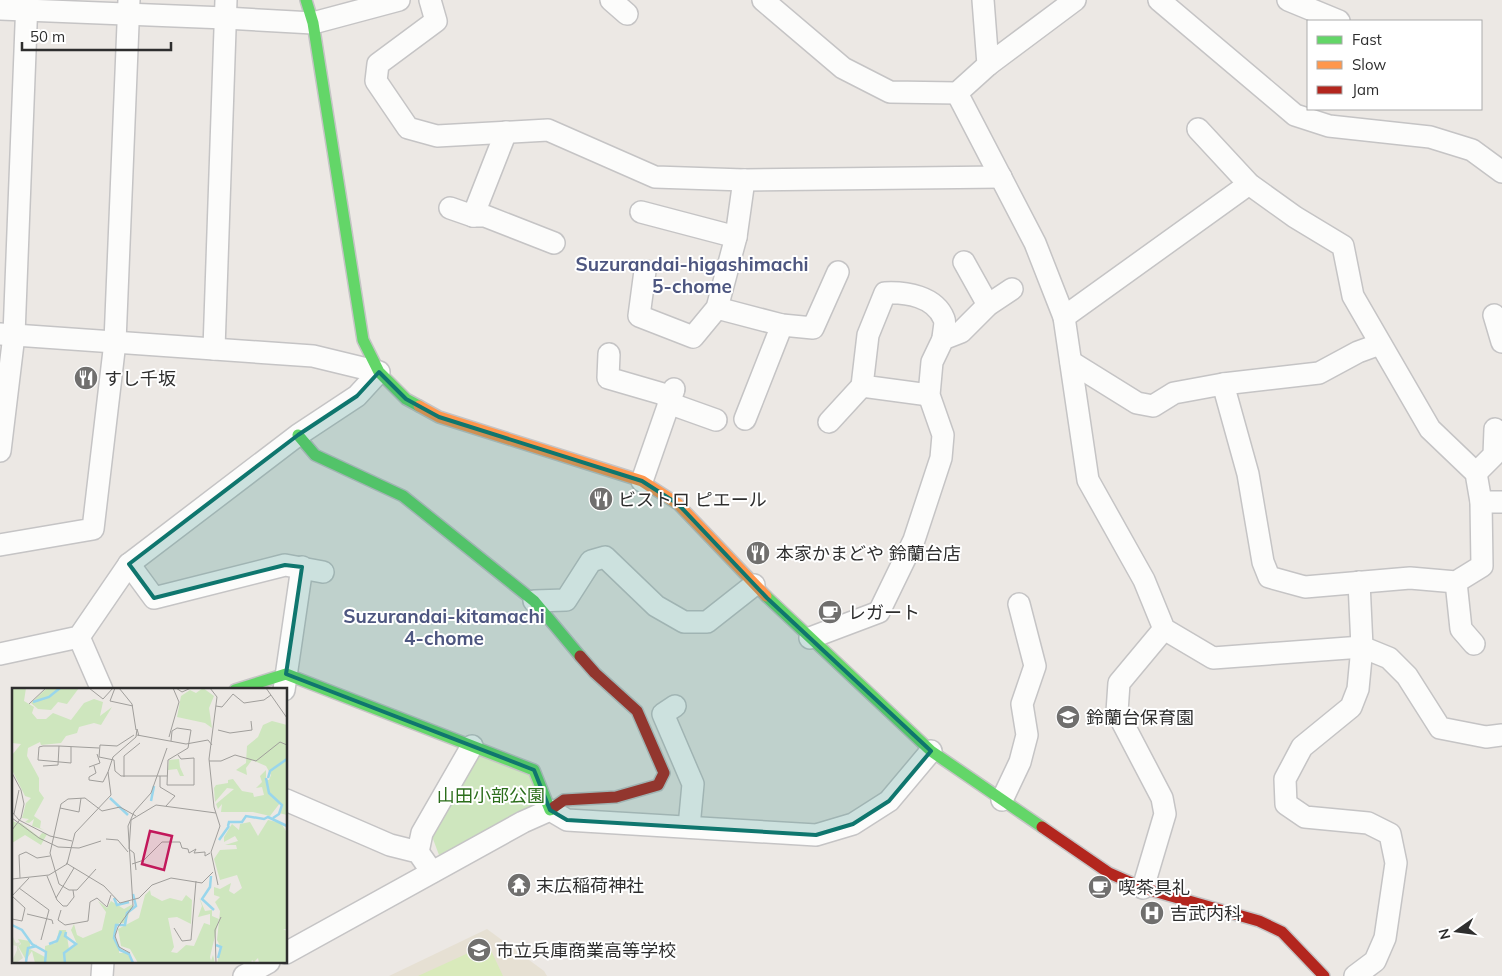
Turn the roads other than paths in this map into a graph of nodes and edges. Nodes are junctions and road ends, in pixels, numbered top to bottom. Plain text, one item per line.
1 (306, 0) edge
2 (399, 0) edge
3 (430, 0) edge
4 (611, 0) edge
5 (763, 0) edge
6 (983, 0) edge
7 (1074, 0) edge
8 (1159, 0) edge
9 (1288, 0) edge
10 (27, 5) edge
11 (129, 7) edge
12 (0, 9) edge
13 (226, 9) edge
14 (627, 14) dead end
15 (1337, 20) edge
16 (313, 23) junction
17 (988, 65) junction
18 (957, 93) junction
19 (1198, 129) dead end
20 (506, 132) junction
21 (1502, 172) edge
22 (1001, 177) junction
23 (744, 180) junction
24 (1249, 184) junction
25 (450, 208) dead end
26 (641, 212) dead end
27 (473, 216) junction
28 (736, 237) junction
29 (554, 243) dead end
30 (964, 262) dead end
31 (645, 271) dead end
32 (838, 272) dead end
33 (1012, 289) dead end
34 (988, 305) junction
35 (717, 308) junction
36 (1494, 315) dead end
37 (1064, 317) junction
38 (782, 325) junction
39 (7, 334) edge
40 (943, 339) junction
41 (115, 342) junction
42 (1502, 342) edge
43 (1380, 344) junction
44 (214, 349) junction
45 (609, 354) dead end
46 (1071, 362) junction
47 (379, 372) junction
48 (1223, 384) junction
49 (862, 386) junction
50 (672, 394) junction
51 (929, 395) junction
52 (745, 419) dead end
53 (716, 420) dead end
54 (829, 422) dead end
55 (1495, 429) dead end
56 (298, 435) junction
57 (0, 451) edge
58 (1476, 473) junction
59 (642, 481) junction
60 (1492, 502) edge
61 (0, 545) edge
62 (129, 564) junction
63 (302, 567) junction
64 (323, 572) dead end
65 (1360, 582) junction
66 (1456, 582) junction
67 (754, 585) junction
68 (534, 601) junction
69 (1019, 604) dead end
70 (1164, 629) junction
71 (79, 637) junction
72 (810, 638) junction
73 (1474, 644) dead end
74 (1362, 647) junction
75 (0, 654) edge
76 (285, 682) edge
77 (101, 688) edge
78 (248, 688) edge
79 (674, 706) dead end
80 (1502, 735) edge
81 (472, 746) junction
82 (931, 751) junction
83 (1002, 800) junction
84 (288, 801) edge
85 (550, 810) junction
86 (689, 828) junction
87 (418, 852) junction
88 (432, 872) junction
89 (1143, 888) junction
90 (288, 951) edge
91 (1324, 976) edge
92 (1355, 976) edge

1 - 16 street
2 - 16 street
3 - 20 street
4 - 14 street
5 - 18 street
6 - 17 street
7 - 17 street
8 - 21 street
9 - 15 street
10 - 11 street
10 - 12 street
10 - 39 street
11 - 13 street
11 - 41 street
13 - 16 street
13 - 44 street
16 - 47 street
17 - 18 street
18 - 22 street
19 - 24 street
20 - 23 street
20 - 27 street
22 - 23 street
22 - 37 street
23 - 28 street
24 - 37 street
24 - 43 street
25 - 27 street
26 - 28 street
27 - 29 street
28 - 35 street
30 - 34 street
31 - 35 street
32 - 38 street
33 - 34 street
34 - 40 street
35 - 38 street
36 - 42 street
37 - 46 street
38 - 52 street
39 - 41 street
39 - 57 street
40 - 49 street
40 - 51 street
41 - 44 street
41 - 61 street
43 - 48 street
43 - 58 street
44 - 47 street
45 - 50 street
46 - 48 street
46 - 70 street
47 - 56 street
47 - 59 street
48 - 65 street
49 - 51 street
49 - 54 street
50 - 53 street
50 - 59 street
51 - 72 street
55 - 58 street
56 - 62 street
56 - 68 street
58 - 60 street
59 - 67 street
60 - 66 street
62 - 63 street
62 - 71 street
63 - 64 street
63 - 76 street
65 - 66 street
65 - 74 street
66 - 73 street
67 - 68 street
67 - 72 street
68 - 85 street
69 - 83 street
70 - 74 street
70 - 89 street
71 - 75 street
71 - 77 street
72 - 82 street
74 - 80 street
74 - 92 street
76 - 78 street
76 - 81 street
79 - 86 street
81 - 85 street
81 - 87 street
82 - 83 street
82 - 86 street
83 - 89 street
84 - 87 street
85 - 86 street
85 - 88 street
87 - 88 street
88 - 90 street
89 - 91 street

